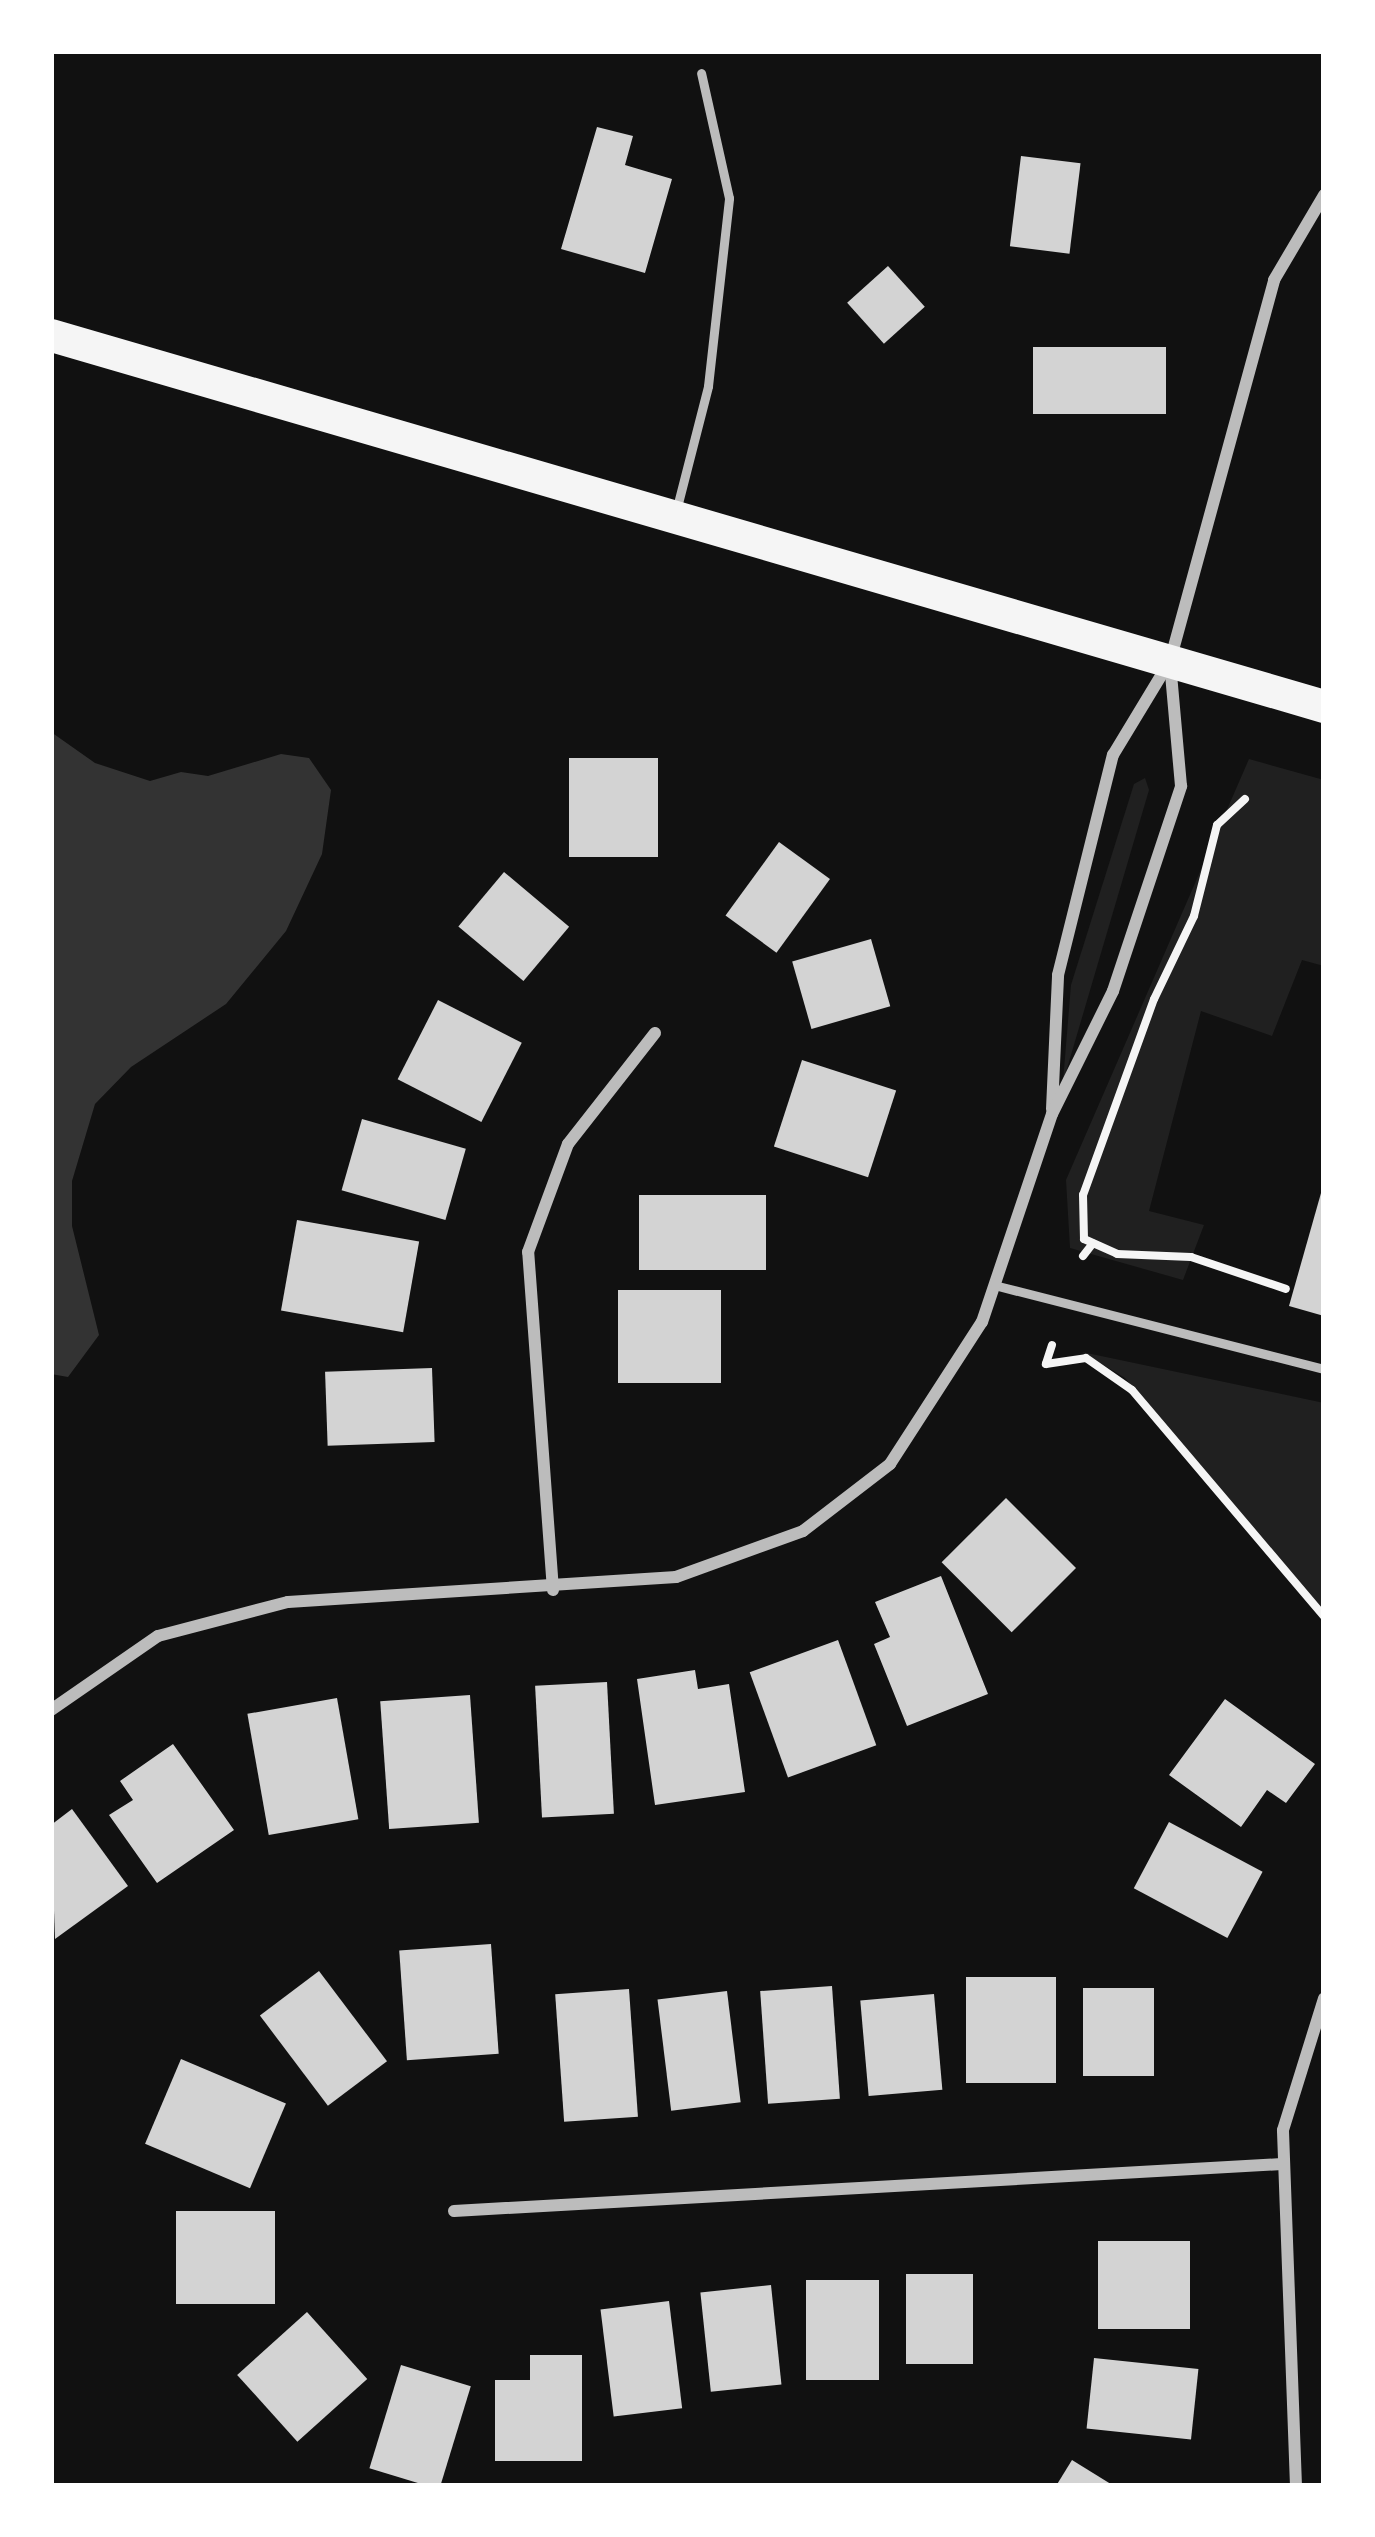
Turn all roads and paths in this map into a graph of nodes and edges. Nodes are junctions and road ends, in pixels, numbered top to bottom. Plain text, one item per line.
1 (700, 73) dead end
2 (1324, 195) edge
3 (51, 335) edge
4 (675, 516) junction
5 (1170, 661) junction
6 (1324, 706) edge
7 (1245, 799) dead end
8 (655, 1033) dead end
9 (1052, 1114) junction
10 (1093, 1244) junction
11 (1083, 1256) dead end
12 (994, 1285) junction
13 (1286, 1289) dead end
14 (1052, 1345) dead end
15 (1324, 1370) edge
16 (553, 1590) junction
17 (1324, 1616) edge
18 (51, 1710) edge
19 (1324, 1998) edge
20 (1282, 2164) junction
21 (454, 2211) dead end
22 (1296, 2486) edge

1 - 4 lane
2 - 5 street
3 - 4 highway
4 - 5 highway
5 - 6 highway
5 - 9 street
5 - 9 street
7 - 10 path
8 - 16 street
9 - 12 street
10 - 11 path
10 - 13 path
12 - 15 lane
12 - 16 street
14 - 17 path
16 - 18 street
19 - 20 street
20 - 21 street
20 - 22 street

